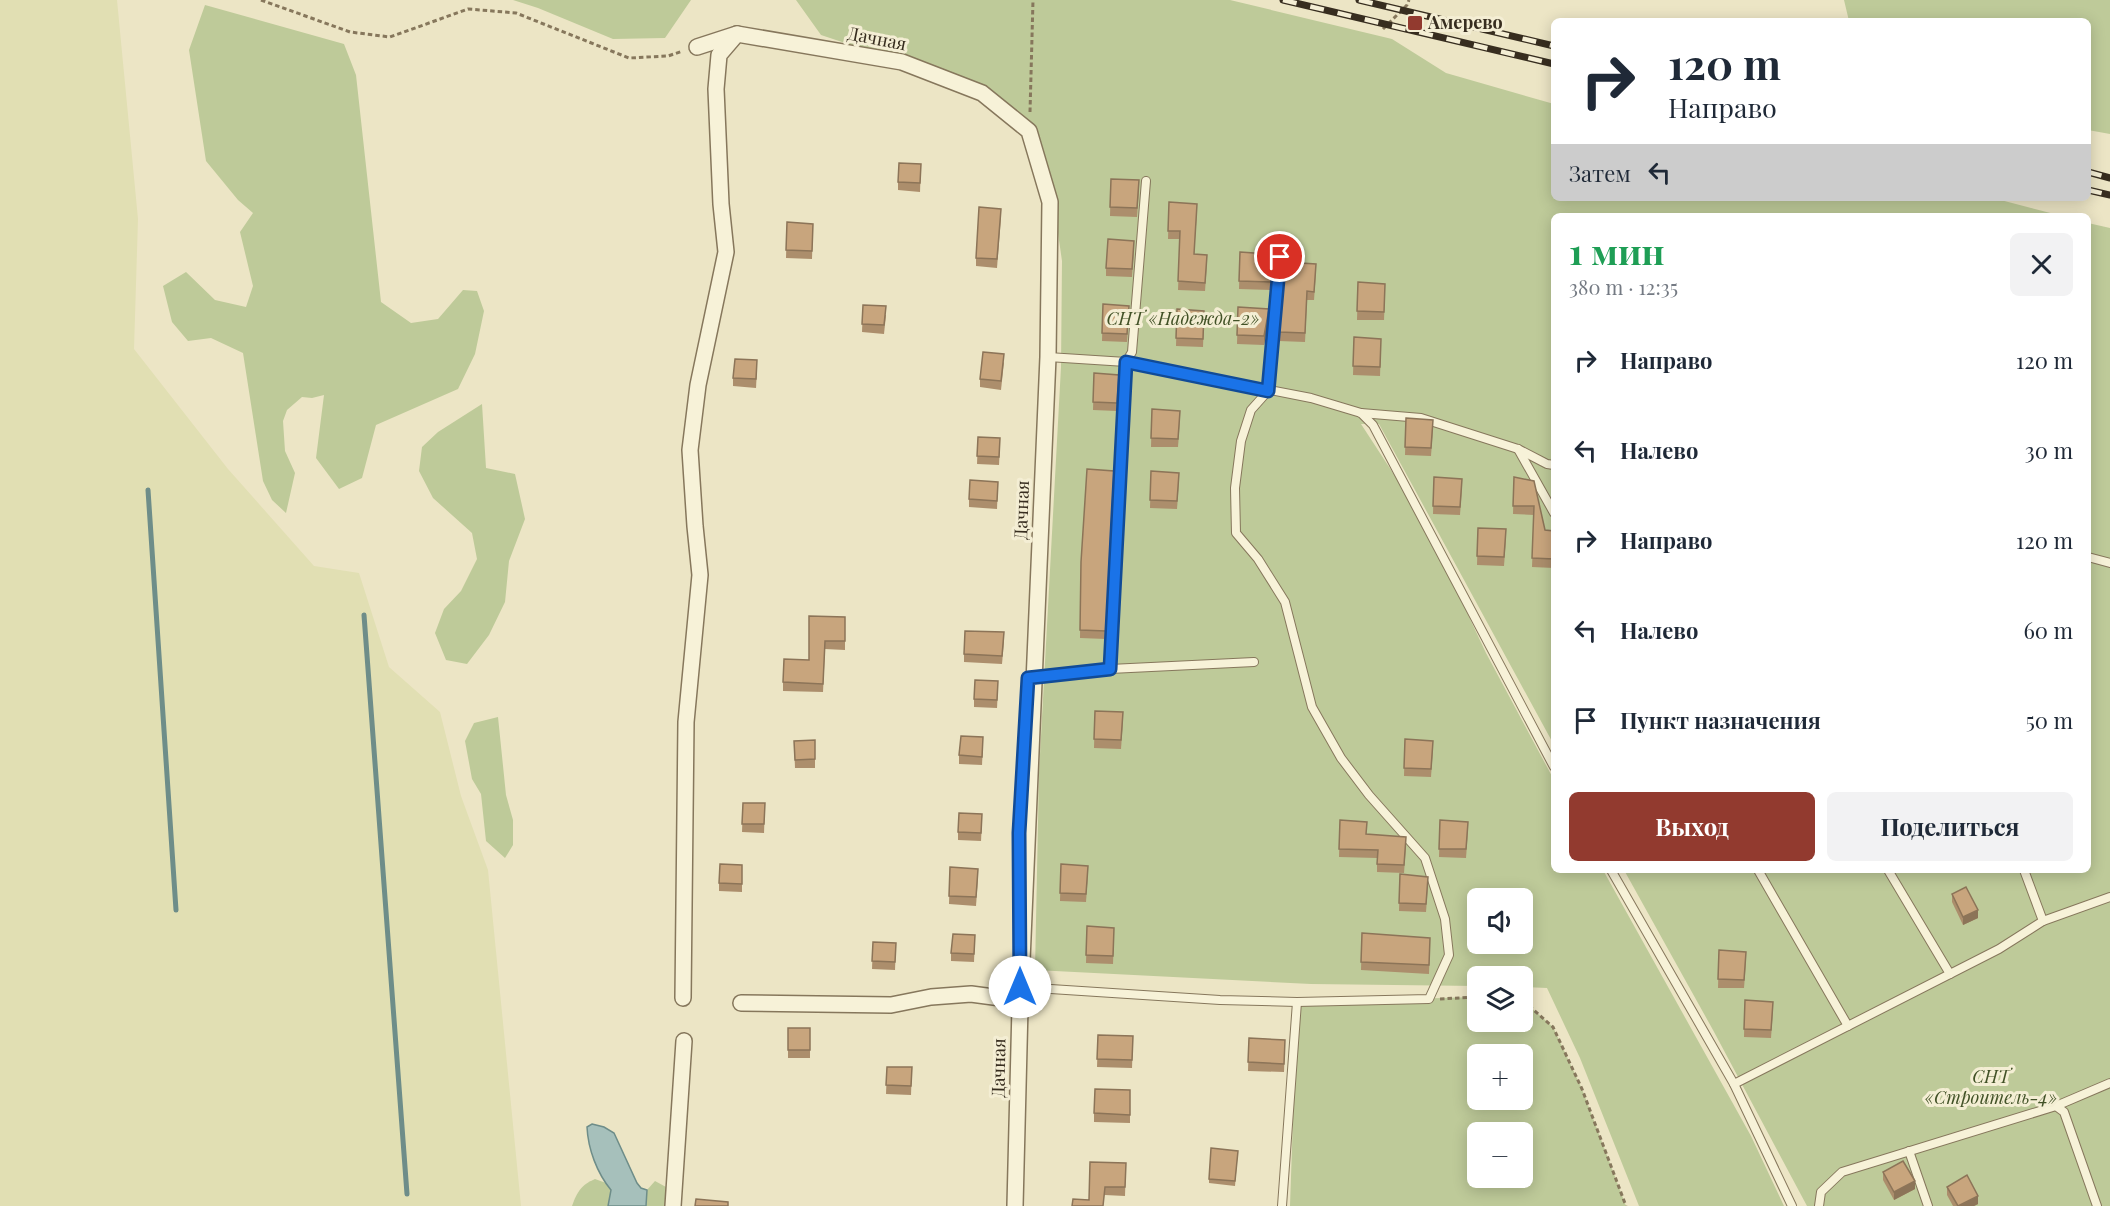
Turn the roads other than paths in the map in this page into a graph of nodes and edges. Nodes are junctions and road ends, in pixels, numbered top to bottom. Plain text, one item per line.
1 (737, 34) junction
2 (697, 47) road end
3 (1146, 181) dead end
4 (1280, 257) dead end
5 (1048, 357) junction
6 (1126, 362) junction
7 (1268, 391) junction
8 (1361, 413) junction
9 (1518, 449) junction
10 (1551, 465) edge
11 (1551, 508) edge
12 (2091, 558) edge
13 (2110, 563) edge
14 (1254, 662) dead end
15 (1110, 669) junction
16 (1028, 678) junction
17 (1551, 761) edge
18 (1613, 873) edge
19 (1760, 873) edge
20 (1890, 873) edge
21 (2025, 873) edge
22 (2110, 897) edge
23 (2043, 921) junction
24 (1950, 974) junction
25 (1020, 987) joint
26 (683, 999) dead end
27 (1297, 1002) junction
28 (741, 1003) dead end
29 (1020, 1007) junction
30 (1848, 1026) junction
31 (684, 1041) dead end
32 (2110, 1083) edge
33 (1734, 1084) junction
34 (2055, 1106) junction
35 (1909, 1151) junction
36 (673, 1206) edge
37 (1015, 1206) edge
38 (1282, 1206) edge
39 (1792, 1206) edge
40 (1819, 1206) edge
41 (1928, 1206) edge
42 (2097, 1206) edge

1 - 2 street
1 - 5 street, Дачная
1 - 26 street
3 - 6 lane
4 - 7 lane
5 - 6 lane
5 - 16 street
5 - 29 street, Дачная
6 - 7 lane
6 - 15 lane
7 - 8 lane
7 - 27 lane
8 - 9 lane
8 - 17 lane
9 - 10 lane
9 - 11 lane
12 - 13 lane
14 - 15 lane
15 - 16 lane
16 - 25 street
18 - 33 lane
19 - 30 lane
20 - 24 lane
21 - 23 lane
22 - 23 lane
23 - 24 lane
24 - 30 lane
25 - 27 lane
27 - 38 lane
28 - 29 street
29 - 37 street, Дачная
30 - 33 lane
31 - 36 street
32 - 34 lane
33 - 39 lane
34 - 35 lane
34 - 42 lane
35 - 40 lane
35 - 41 lane

